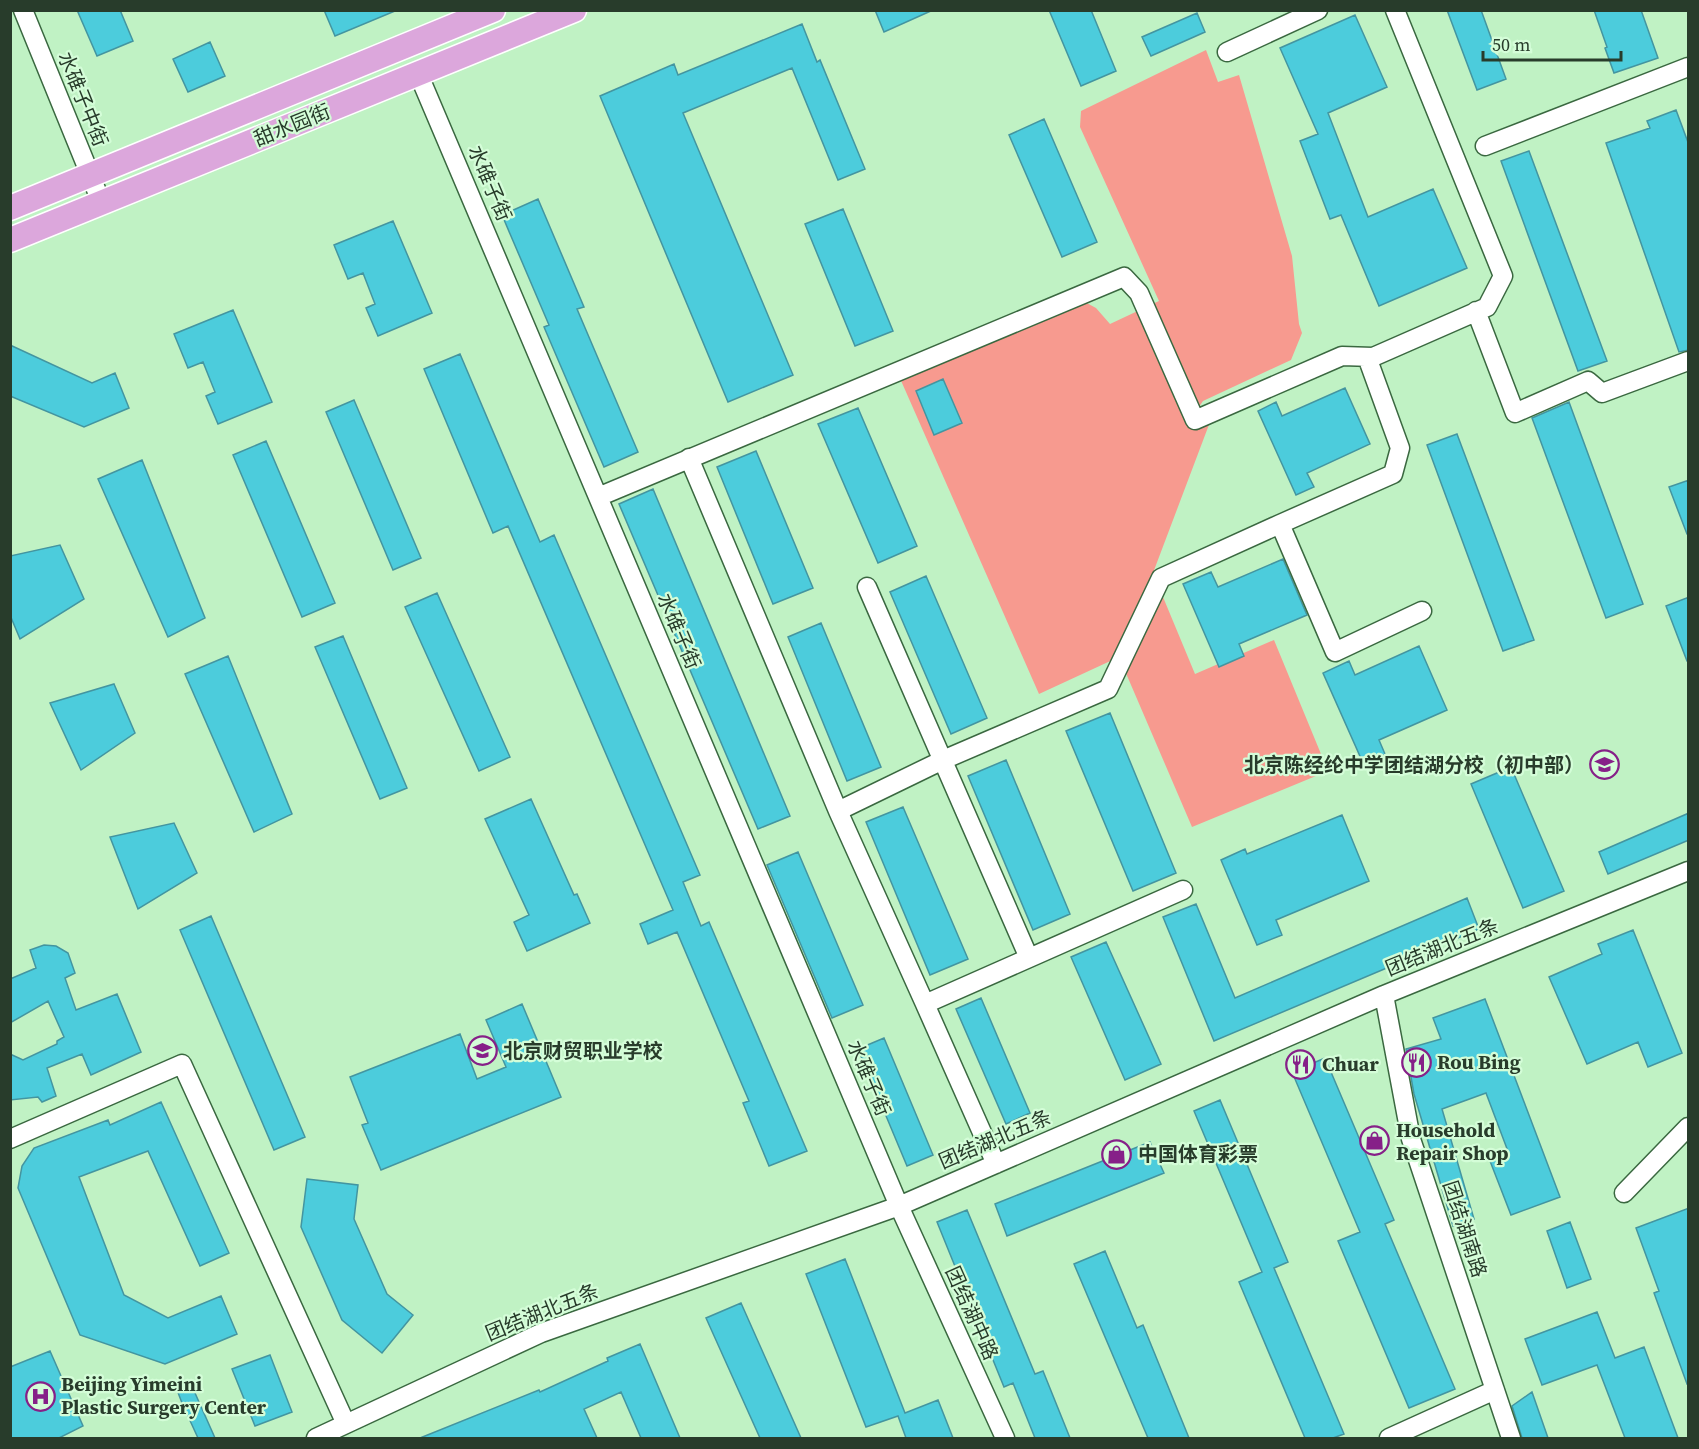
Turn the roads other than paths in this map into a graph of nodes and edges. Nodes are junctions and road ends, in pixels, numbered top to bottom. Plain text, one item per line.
1 (23, 10) edge
2 (493, 10) edge
3 (574, 10) edge
4 (1318, 10) edge
5 (1395, 10) edge
6 (1227, 52) dead end
7 (1689, 67) edge
8 (418, 73) junction
9 (1485, 146) dead end
10 (90, 176) junction
11 (102, 204) junction
12 (10, 208) edge
13 (10, 240) edge
14 (1476, 312) junction
15 (1367, 357) junction
16 (1689, 361) edge
17 (689, 458) junction
18 (598, 496) junction
19 (1280, 524) junction
20 (867, 587) dead end
21 (1422, 611) dead end
22 (943, 760) junction
23 (838, 811) junction
24 (1689, 871) edge
25 (1183, 890) dead end
26 (1029, 958) junction
27 (1384, 995) junction
28 (925, 1004) junction
29 (1689, 1127) edge
30 (10, 1139) edge
31 (996, 1164) junction
32 (1624, 1193) dead end
33 (899, 1206) junction
34 (1495, 1390) junction
35 (346, 1424) junction
36 (316, 1438) edge
37 (1005, 1438) edge
38 (1389, 1438) edge
39 (1512, 1438) edge

1 - 10 street, 水碓子中街
2 - 10 main road, 甜水园街
3 - 8 main road, 甜水园街
4 - 6 street
5 - 14 street
7 - 9 street
8 - 11 main road, 甜水园街
8 - 18 street, 水碓子街
10 - 11 street, 水碓子中街
10 - 12 main road, 甜水园街
11 - 13 main road, 甜水园街
14 - 15 street
14 - 16 street
15 - 17 street
15 - 19 street
17 - 18 street
17 - 23 street
18 - 33 street, 水碓子街
19 - 21 street
19 - 22 street
20 - 22 street
22 - 23 street
22 - 26 street
23 - 28 street
24 - 27 street, 团结湖北五条
25 - 26 street
26 - 28 street
27 - 31 street, 团结湖北五条
27 - 34 street, 团结湖南路
28 - 31 street
29 - 32 street
30 - 35 street
31 - 33 street, 团结湖北五条
33 - 35 street, 团结湖北五条
33 - 37 street, 团结湖中路
34 - 38 street
34 - 39 street, 团结湖南路
35 - 36 street, 团结湖北五条

